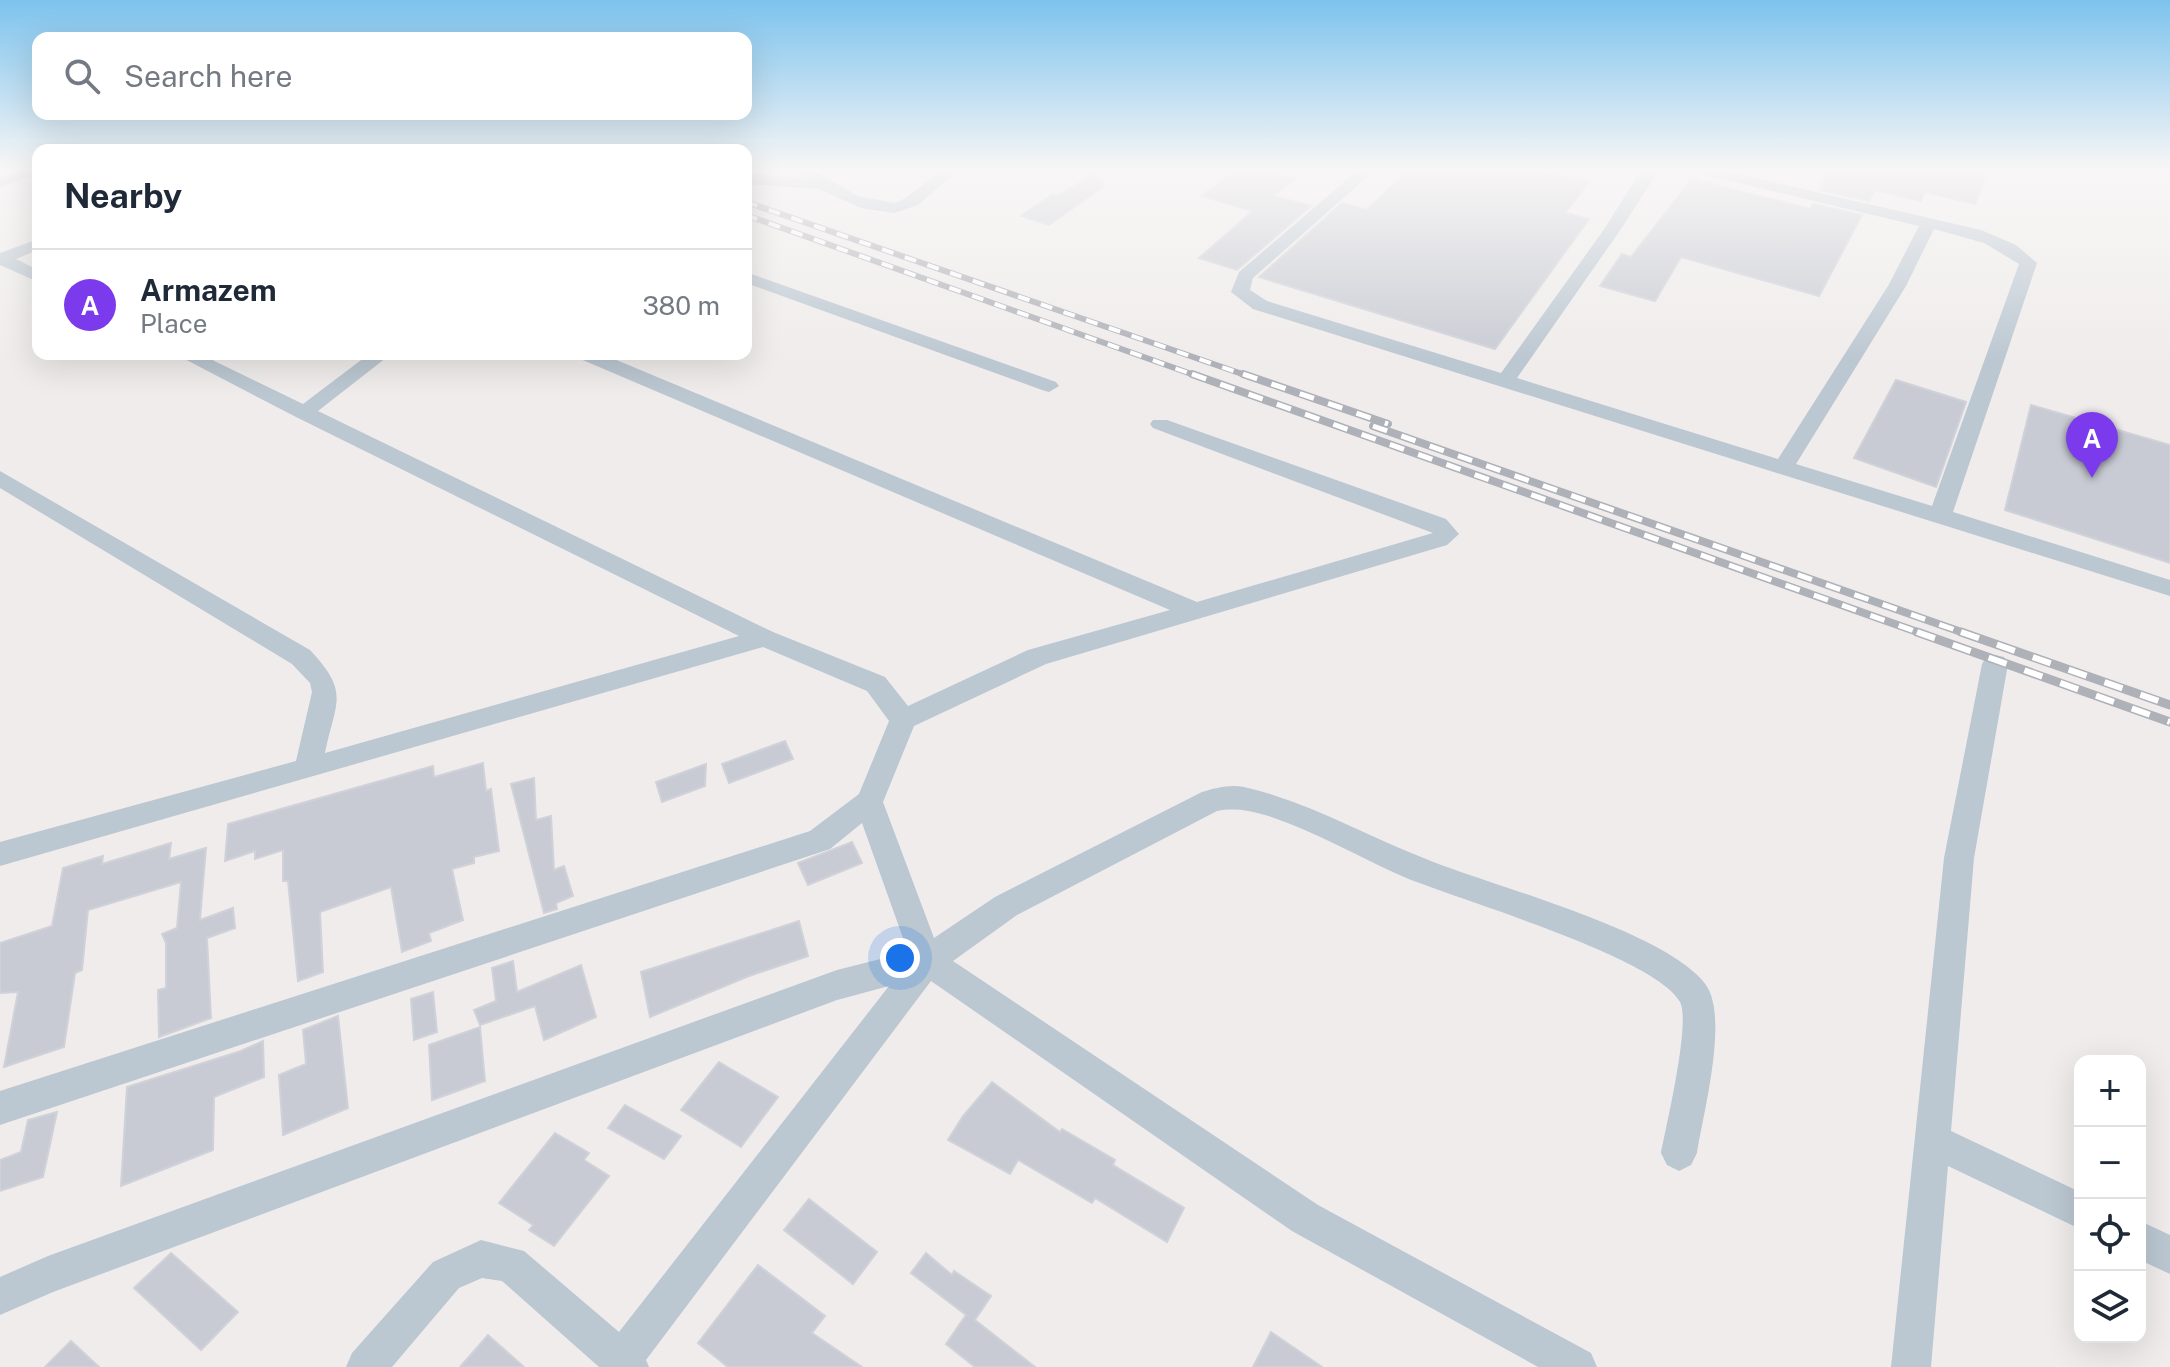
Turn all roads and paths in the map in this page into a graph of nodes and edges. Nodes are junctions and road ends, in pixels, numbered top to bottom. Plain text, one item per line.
1 (1294, 234) edge
2 (1610, 234) edge
3 (1924, 234) edge
4 (1968, 234) edge
5 (32, 246) edge
6 (1, 258) edge
7 (32, 274) edge
8 (752, 279) edge
9 (197, 360) edge
10 (373, 360) edge
11 (599, 360) edge
12 (1506, 380) junction
13 (1049, 386) dead end
14 (303, 413) junction
15 (1160, 424) dead end
16 (1784, 467) junction
17 (0, 478) edge
18 (1940, 516) junction
19 (2170, 588) edge
20 (1194, 610) junction
21 (764, 638) junction
22 (1995, 664) dead end
23 (903, 720) junction
24 (308, 769) junction
25 (869, 802) junction
26 (0, 854) edge
27 (927, 961) junction
28 (0, 1108) edge
29 (1932, 1140) junction
30 (1679, 1153) dead end
31 (2074, 1208) edge
32 (2146, 1243) edge
33 (2170, 1255) edge
34 (0, 1296) edge
35 (626, 1364) edge
36 (366, 1367) edge
37 (1577, 1367) edge
38 (1911, 1367) edge

1 - 12 street
2 - 12 street
3 - 16 street
4 - 18 street
5 - 6 street
6 - 7 street
8 - 13 street
9 - 14 street
10 - 14 street
11 - 20 street
12 - 16 street
14 - 21 street
15 - 20 street
16 - 18 street
17 - 24 street
18 - 19 street
20 - 23 street
21 - 23 street
21 - 24 street
22 - 29 street
23 - 25 street
24 - 26 street
25 - 27 street
25 - 28 street
27 - 30 street
27 - 34 street
27 - 35 street
27 - 37 street
29 - 31 street
29 - 38 street
32 - 33 street
35 - 36 street

